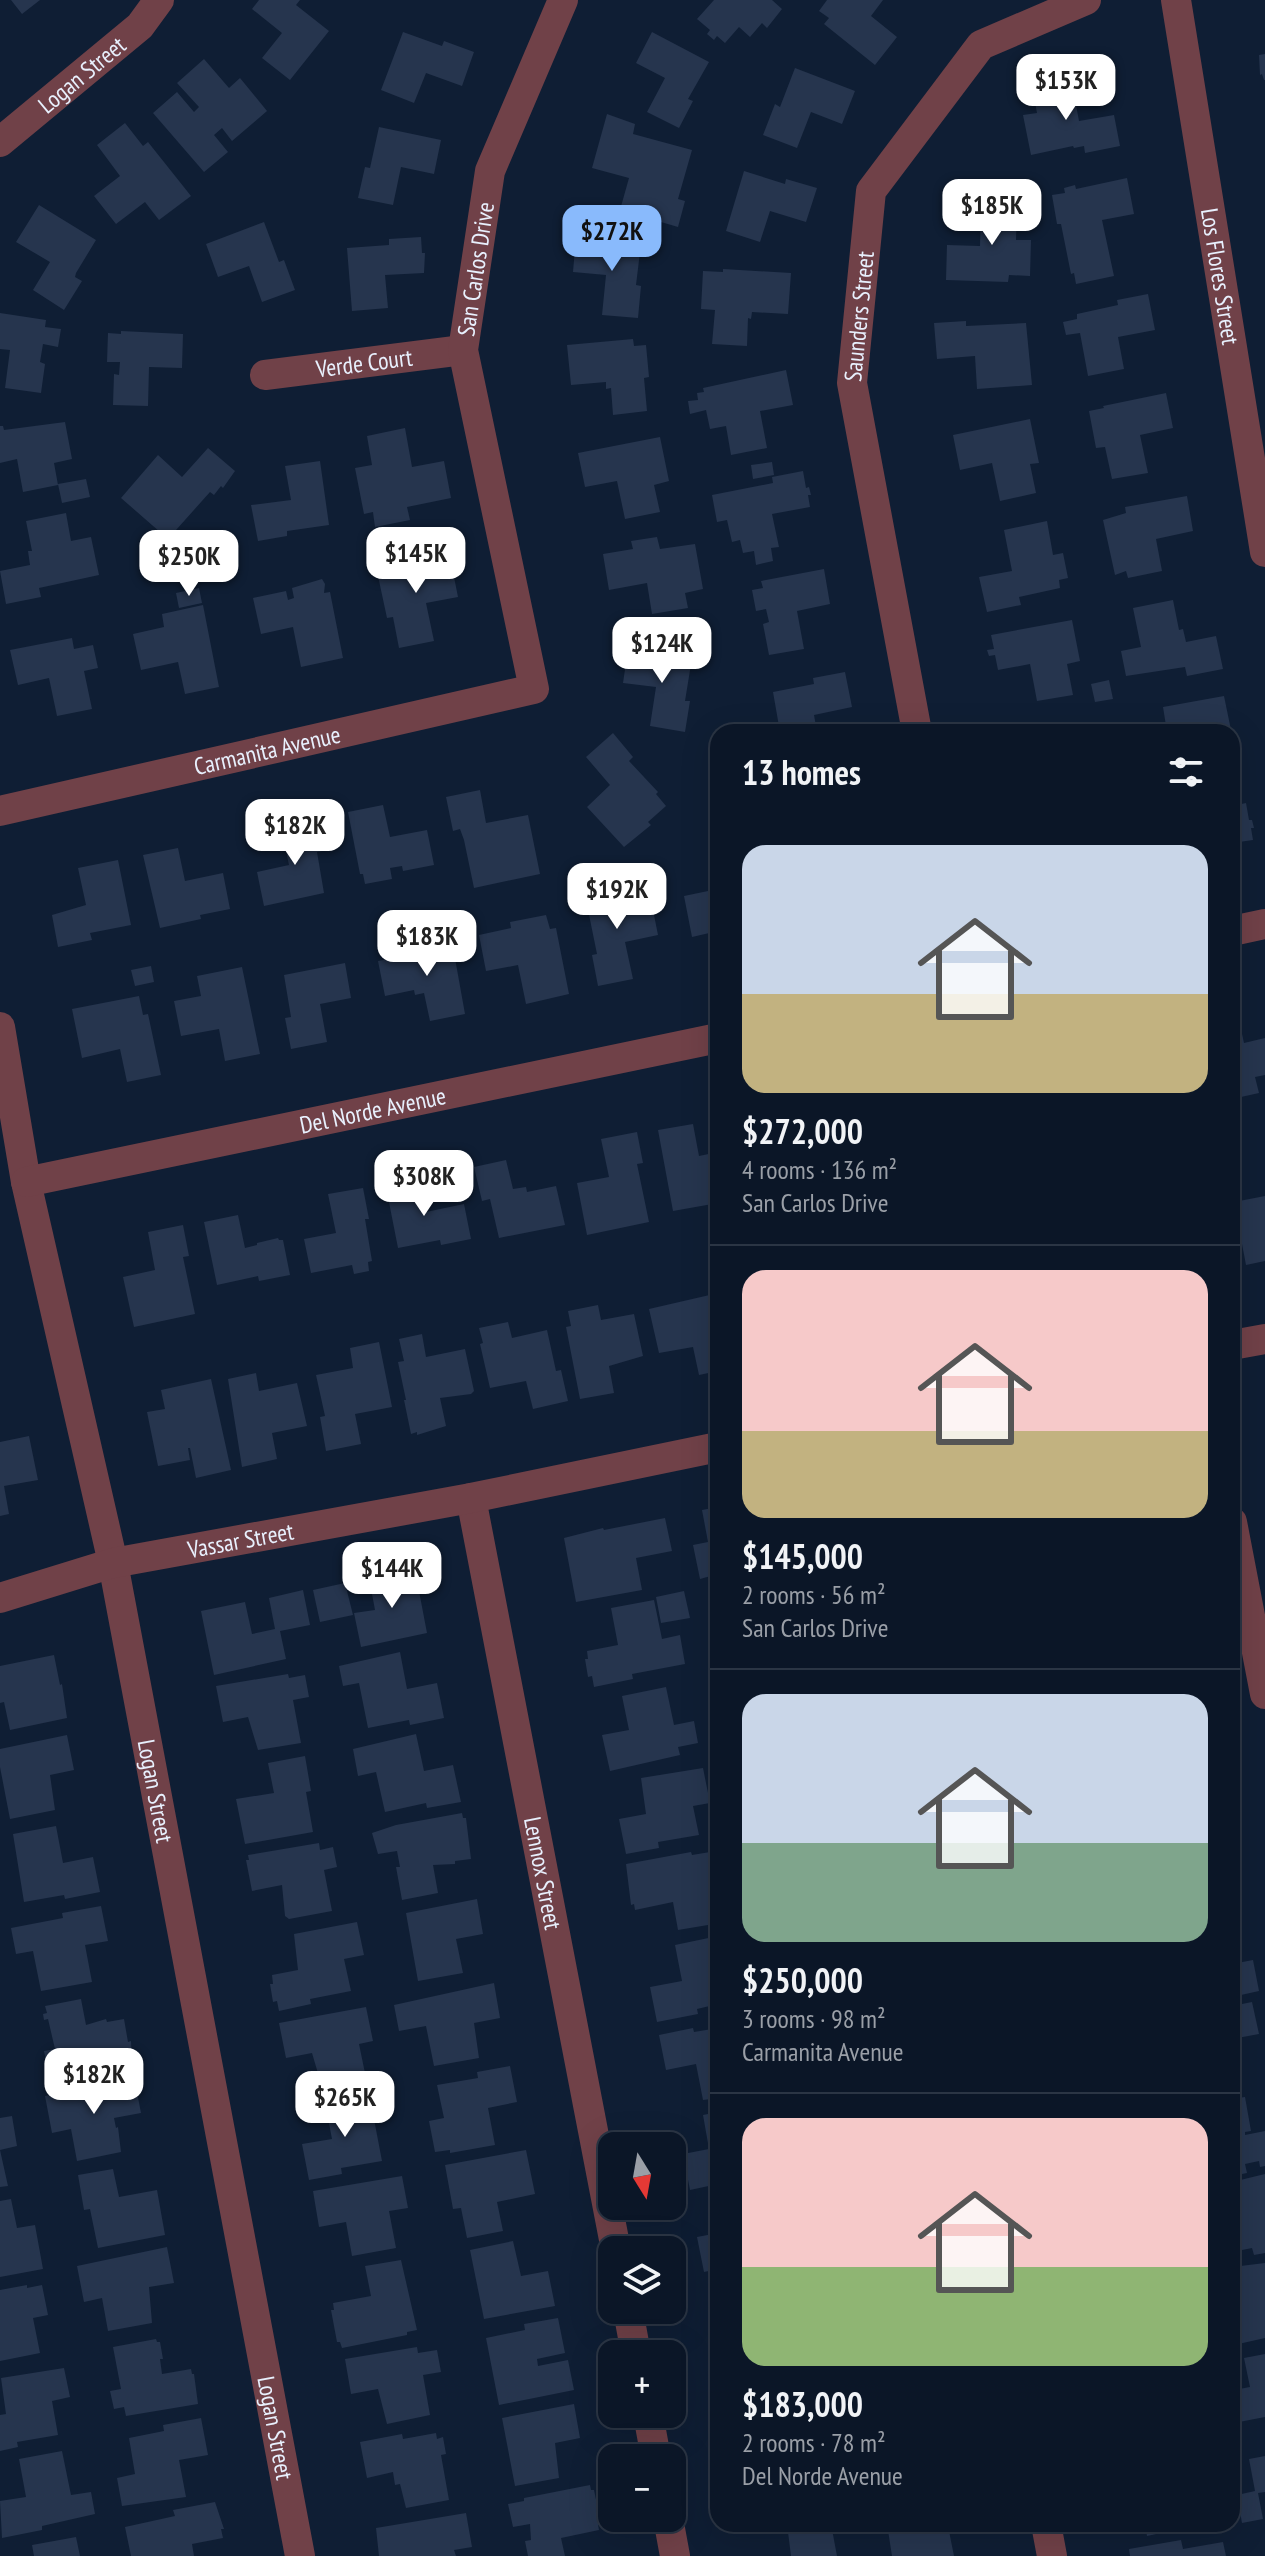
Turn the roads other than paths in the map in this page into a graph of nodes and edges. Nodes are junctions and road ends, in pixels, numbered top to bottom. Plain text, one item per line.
1 (159, 0) edge
2 (563, 0) edge
3 (1086, 0) edge
4 (1176, 0) edge
5 (0, 142) edge
6 (463, 350) junction
7 (265, 375) dead end
8 (1265, 552) edge
9 (534, 689) joint
10 (916, 724) edge
11 (0, 811) edge
12 (1265, 924) edge
13 (1240, 929) edge
14 (0, 1027) edge
15 (710, 1040) edge
16 (26, 1182) junction
17 (1265, 1339) edge
18 (1240, 1344) edge
19 (710, 1449) edge
20 (471, 1498) junction
21 (113, 1563) junction
22 (1240, 1564) edge
23 (0, 1598) edge
24 (1265, 1694) edge
25 (613, 2236) edge
26 (671, 2532) edge
27 (1048, 2532) edge
28 (300, 2556) edge
29 (675, 2556) edge
30 (1052, 2556) edge

1 - 5 street, Logan Street
2 - 6 street, San Carlos Drive
3 - 10 street, Saunders Street
4 - 8 street, Los Flores Street
6 - 7 street, Verde Court
6 - 9 street, San Carlos Drive
9 - 11 street, Carmanita Avenue
12 - 13 street
14 - 16 street, Logan Street
15 - 16 street, Del Norde Avenue
16 - 21 street, Logan Street
17 - 18 street
19 - 20 street, Vassar Street
20 - 21 street, Vassar Street
20 - 25 street, Lennox Street
21 - 23 street, Vassar Street
21 - 28 street, Logan Street
22 - 24 street
26 - 29 street
27 - 30 street

